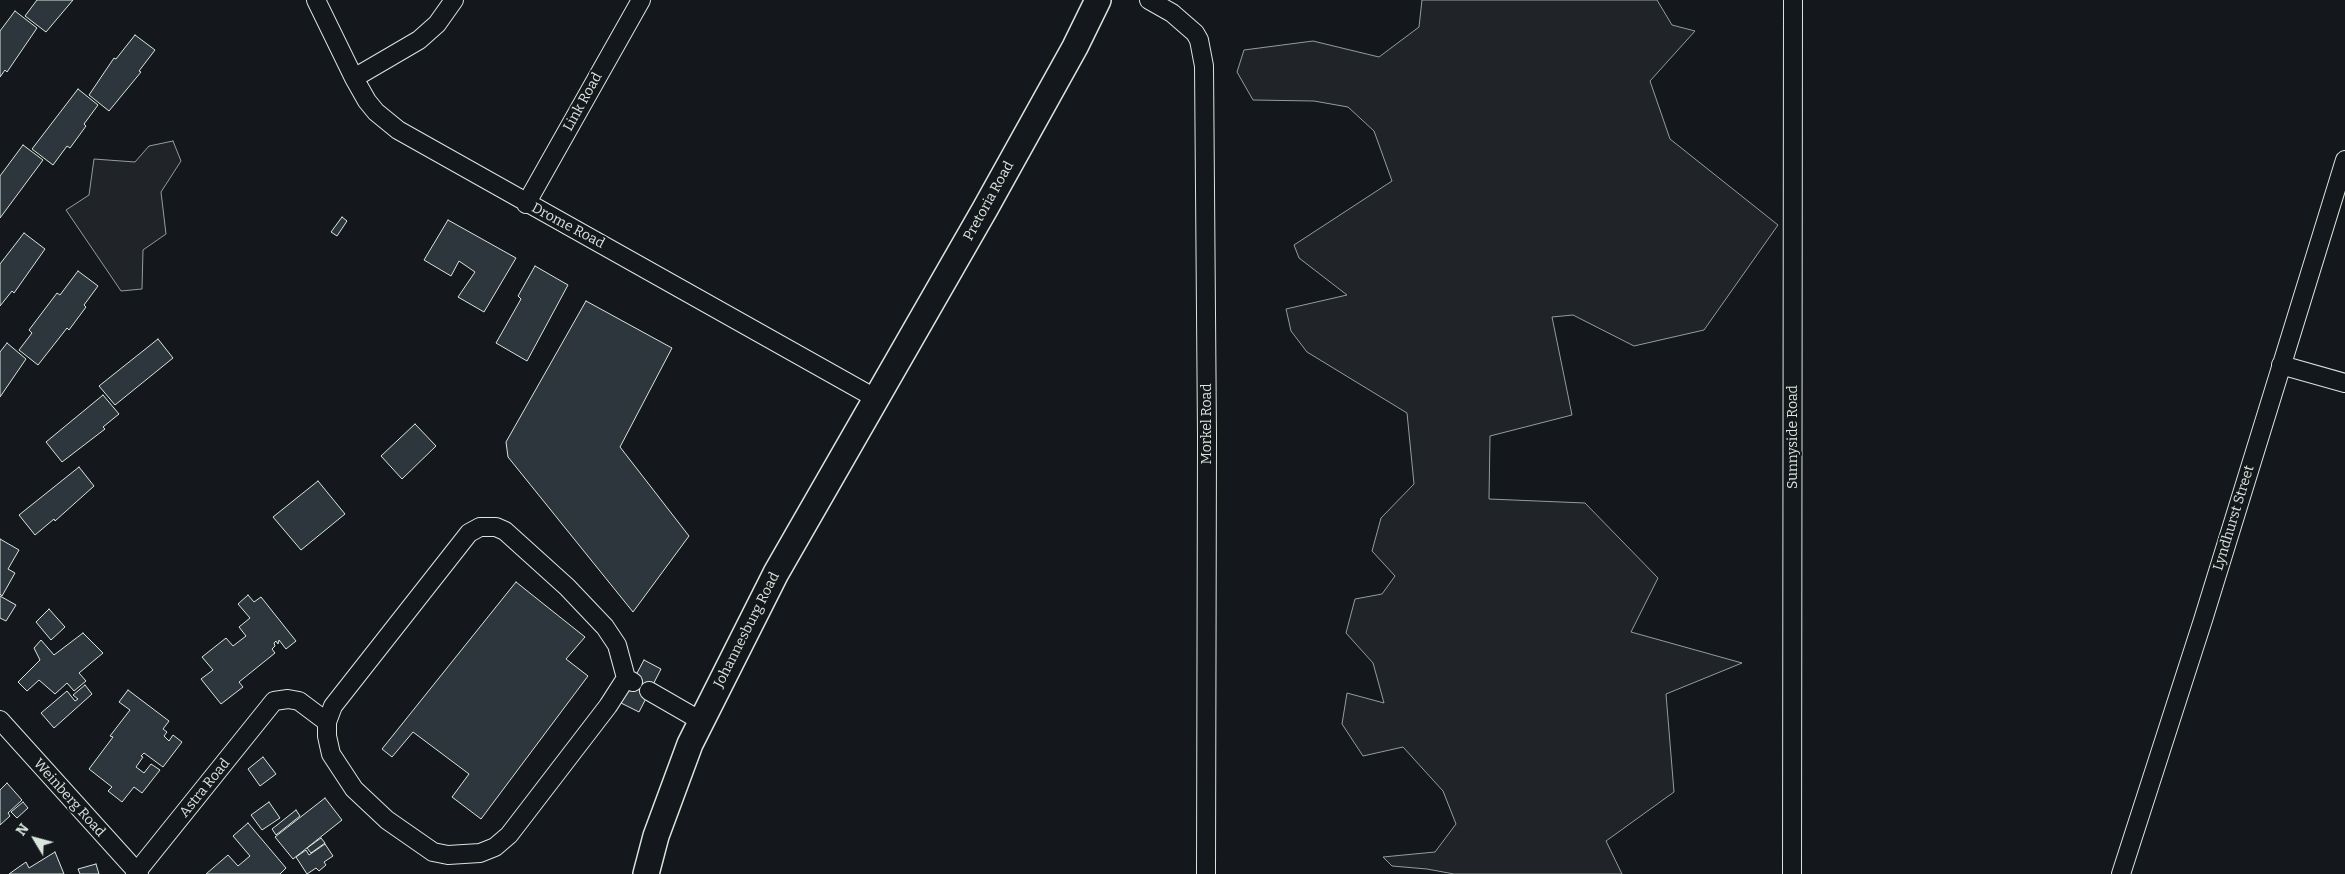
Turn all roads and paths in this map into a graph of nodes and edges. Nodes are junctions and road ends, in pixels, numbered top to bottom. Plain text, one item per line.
1 (316, 0) edge
2 (454, 0) edge
3 (641, 0) edge
4 (1098, 0) edge
5 (1150, 0) edge
6 (1793, 0) edge
7 (354, 78) junction
8 (2345, 160) edge
9 (526, 204) junction
10 (2282, 365) junction
11 (2345, 384) edge
12 (875, 398) junction
13 (649, 691) dead end
14 (0, 720) edge
15 (702, 721) junction
16 (327, 722) junction
17 (137, 873) edge
18 (646, 874) edge
19 (1206, 874) edge
20 (1792, 874) edge
21 (2121, 874) edge

1 - 7 street, Drome Road
2 - 7 street
3 - 9 street, Link Road
4 - 12 main road, Pretoria Road
5 - 19 street, Morkel Road
6 - 20 street, Sunnyside Road
7 - 9 street, Drome Road
8 - 10 street, Lyndhurst Street
9 - 12 street, Drome Road
10 - 11 street
10 - 21 street, Lyndhurst Street
12 - 15 main road, Johannesburg Road
13 - 15 street
14 - 17 street, Weinberg Road
15 - 18 main road, Johannesburg Road
16 - 16 street
16 - 17 street, Astra Road

